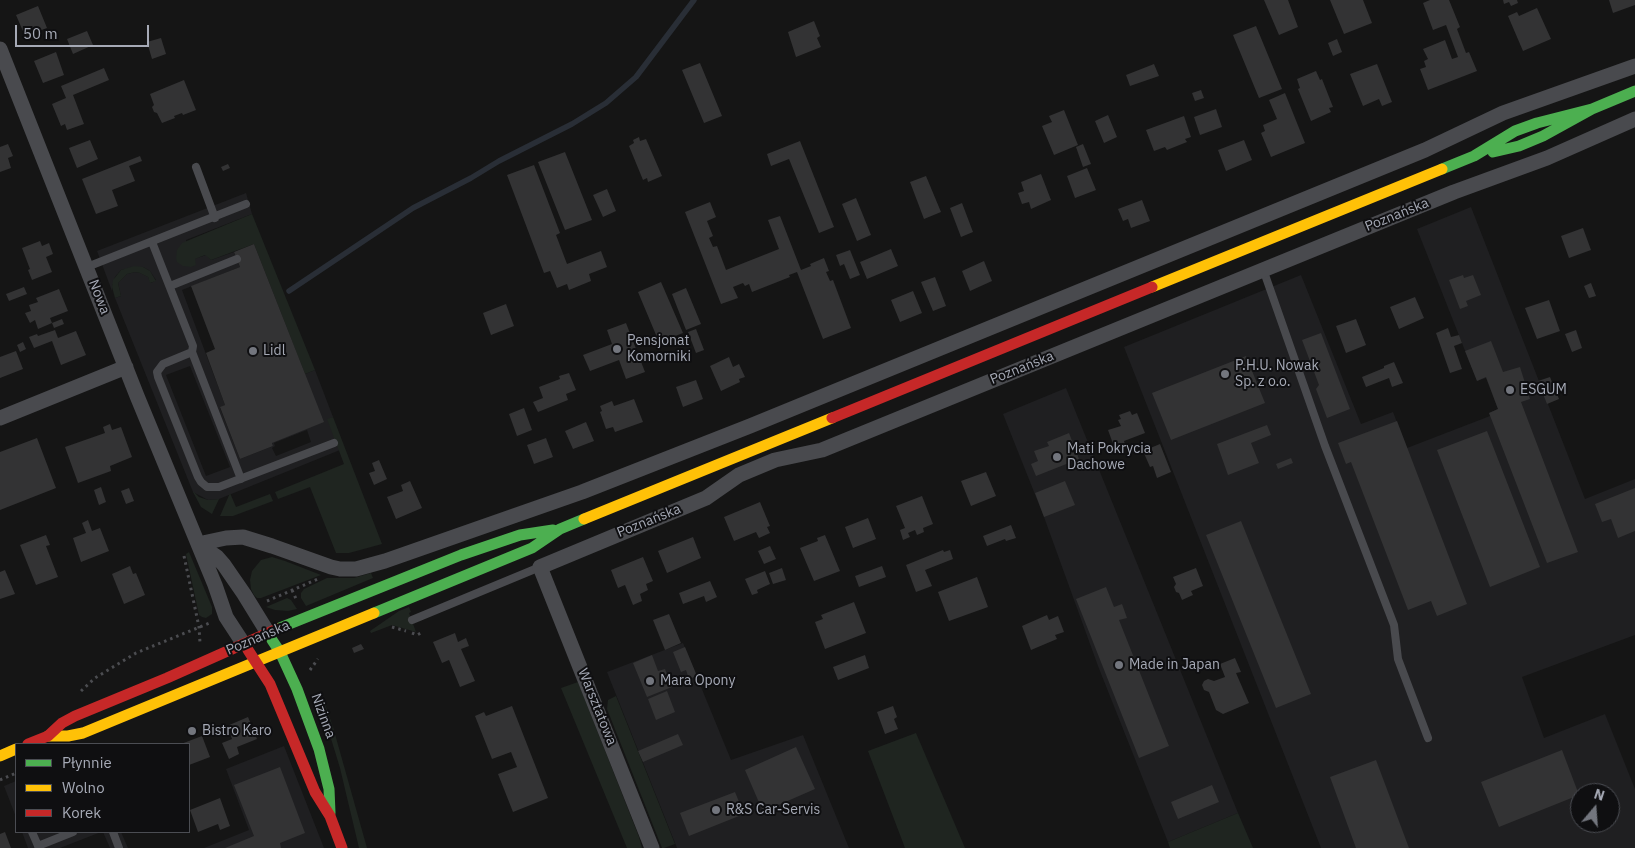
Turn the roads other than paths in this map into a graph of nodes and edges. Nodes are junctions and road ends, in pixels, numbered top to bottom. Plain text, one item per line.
1 (0, 49) edge
2 (1635, 66) edge
3 (1635, 91) edge
4 (1635, 119) edge
5 (196, 167) dead end
6 (246, 204) dead end
7 (215, 218) junction
8 (152, 242) junction
9 (236, 259) dead end
10 (87, 268) junction
11 (1263, 270) junction
12 (170, 286) junction
13 (192, 352) junction
14 (126, 367) junction
15 (0, 418) edge
16 (334, 443) dead end
17 (241, 479) junction
18 (560, 528) junction
19 (198, 544) junction
20 (540, 566) junction
21 (412, 620) dead end
22 (268, 633) junction
23 (244, 643) junction
24 (280, 652) junction
25 (257, 662) junction
26 (48, 736) junction
27 (1428, 738) dead end
28 (83, 739) edge
29 (30, 743) edge
30 (15, 750) edge
31 (0, 756) edge
32 (330, 816) junction
33 (32, 833) edge
34 (71, 833) edge
35 (113, 833) edge
36 (38, 847) edge
37 (119, 848) edge
38 (342, 848) edge
39 (652, 848) edge

1 - 10 street, Nowa
2 - 19 street
3 - 18 main road, Poznańska
4 - 11 street, Poznańska
5 - 7 lane
6 - 7 lane
7 - 8 lane
8 - 10 lane
8 - 12 lane
9 - 12 lane
10 - 14 street, Nowa
11 - 20 street, Poznańska
11 - 27 lane
12 - 13 lane
13 - 17 lane
13 - 17 lane
14 - 15 street
14 - 19 street, Nowa
16 - 17 lane
18 - 22 main road, Poznańska
18 - 24 main road, Poznańska
19 - 22 street
19 - 23 street, Nowa
20 - 21 lane, Poznańska
20 - 39 street, Warsztatowa
22 - 23 main road, Poznańska
22 - 24 main road, Nizinna
23 - 25 main road, Nizinna
23 - 26 main road, Poznańska
24 - 25 main road, Poznańska
24 - 32 main road, Nizinna
25 - 28 main road, Poznańska
25 - 32 main road, Nizinna
26 - 28 main road, Poznańska
26 - 29 main road, Poznańska
30 - 31 main road
32 - 38 main road, Nizinna
33 - 36 lane
34 - 36 lane
35 - 37 lane

